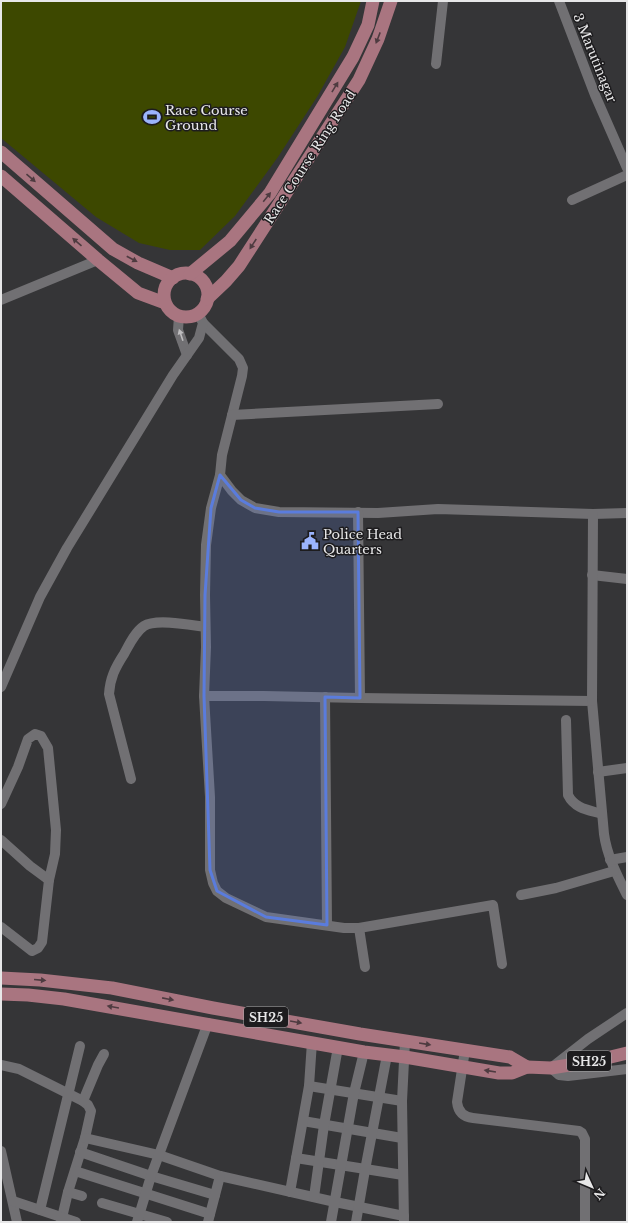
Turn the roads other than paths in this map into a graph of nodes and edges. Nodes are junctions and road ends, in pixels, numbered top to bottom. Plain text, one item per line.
1 (373, 1) edge
2 (390, 1) edge
3 (443, 1) edge
4 (559, 1) edge
5 (436, 64) dead end
6 (1, 152) edge
7 (627, 168) edge
8 (627, 175) edge
9 (1, 176) edge
10 (572, 200) dead end
11 (98, 260) junction
12 (190, 274) junction
13 (172, 278) junction
14 (207, 299) junction
15 (1, 300) edge
16 (166, 303) junction
17 (179, 316) junction
18 (201, 318) junction
19 (187, 355) junction
20 (438, 404) dead end
21 (232, 415) junction
22 (220, 475) junction
23 (358, 512) junction
24 (627, 513) edge
25 (593, 514) junction
26 (592, 575) junction
27 (627, 579) edge
28 (205, 627) junction
29 (1, 687) edge
30 (204, 696) junction
31 (325, 697) junction
32 (360, 698) junction
33 (592, 701) junction
34 (566, 720) dead end
35 (627, 768) edge
36 (598, 772) junction
37 (131, 779) dead end
38 (2, 802) edge
39 (602, 814) junction
40 (1, 840) edge
41 (627, 857) edge
42 (610, 860) junction
43 (614, 871) junction
44 (49, 880) junction
45 (522, 895) dead end
46 (627, 895) edge
47 (327, 925) junction
48 (1, 927) edge
49 (358, 928) junction
50 (502, 964) dead end
51 (365, 967) dead end
52 (1, 978) edge
53 (1, 994) edge
54 (627, 1014) edge
55 (208, 1024) junction
56 (406, 1041) junction
57 (312, 1042) junction
58 (80, 1046) dead end
59 (338, 1047) junction
60 (465, 1050) junction
61 (364, 1052) junction
62 (627, 1053) edge
63 (104, 1054) dead end
64 (387, 1055) junction
65 (405, 1057) junction
66 (1, 1065) edge
67 (462, 1067) junction
68 (527, 1067) junction
69 (551, 1068) junction
70 (627, 1069) edge
71 (309, 1086) junction
72 (330, 1089) junction
73 (354, 1093) junction
74 (68, 1094) junction
75 (378, 1097) junction
76 (83, 1101) junction
77 (402, 1101) junction
78 (303, 1121) junction
79 (324, 1125) junction
80 (348, 1129) junction
81 (371, 1134) junction
82 (85, 1138) junction
83 (402, 1138) junction
84 (1, 1151) edge
85 (80, 1152) junction
86 (159, 1155) junction
87 (296, 1158) junction
88 (319, 1161) junction
89 (342, 1165) junction
90 (365, 1170) junction
91 (75, 1171) junction
92 (403, 1175) junction
93 (151, 1176) junction
94 (220, 1176) junction
95 (68, 1192) junction
96 (290, 1192) junction
97 (146, 1194) junction
98 (215, 1195) junction
99 (82, 1196) dead end
100 (314, 1197) junction
101 (12, 1201) junction
102 (102, 1202) dead end
103 (335, 1202) junction
104 (358, 1206) junction
105 (40, 1210) junction
106 (138, 1218) edge
107 (209, 1218) edge
108 (61, 1219) edge
109 (404, 1219) edge
110 (17, 1222) edge
111 (76, 1222) edge
112 (167, 1222) edge
113 (331, 1222) edge
114 (356, 1222) edge
115 (585, 1222) edge

12 -> 1 main road, Race Course Ring Road
2 -> 14 main road, Race Course Ring Road
3 - 5 street
4 - 7 street, 3 Marutinagar
6 -> 13 main road
8 - 10 street
11 -> 9 main road
11 - 15 street
11 - 16 main road
12 - 13 main road
12 - 14 main road
13 - 16 main road
14 - 18 main road
16 - 17 main road
17 - 18 main road
19 -> 17 street
18 - 19 street
18 - 21 street
19 - 29 street
20 - 21 street
21 - 22 street
22 - 23 street
22 - 28 street
23 - 25 street
23 - 32 street
24 - 25 street
25 - 26 street
26 - 27 street
26 - 33 street
28 - 30 street
28 - 37 street
30 - 31 street
30 - 47 street
31 - 32 street
31 - 47 street
32 - 33 street
33 - 36 street
34 - 39 street
35 - 36 street
36 - 39 street
38 - 44 street
39 - 42 street
40 - 44 street
41 - 42 street
42 - 43 street
43 - 45 street
43 - 46 street
44 - 48 street
47 - 49 street
49 - 50 street
49 - 51 street
52 -> 56 main road, SH25
55 -> 53 main road, SH25
54 - 69 street
55 - 57 main road, SH25
55 - 86 street
56 -> 60 main road, SH25
56 - 65 street
57 - 59 main road, SH25
57 - 71 street
58 - 74 street
59 - 61 main road, SH25
59 - 72 street
60 - 67 street
60 - 68 main road, SH25
61 - 64 main road, SH25
61 - 73 street
62 - 69 main road, SH25
63 - 76 street
64 - 65 main road, SH25
64 - 75 street
65 - 67 main road, SH25
65 - 77 street
66 - 74 street
68 -> 67 main road, SH25
67 - 115 street
68 - 69 main road, SH25
69 - 70 street
71 - 72 street
71 - 78 street
72 - 73 street
72 - 79 street
73 - 75 street
73 - 80 street
74 - 76 street
74 - 105 street
75 - 77 street
75 - 81 street
76 - 82 street
77 - 83 street
78 - 79 street
78 - 87 street
79 - 80 street
79 - 88 street
80 - 81 street
80 - 89 street
81 - 83 street
81 - 90 street
82 - 85 street
82 - 86 street
83 - 92 street
84 - 101 street
85 - 91 street
85 - 93 street
86 - 93 street
86 - 94 street
87 - 88 street
87 - 96 street
88 - 89 street
88 - 100 street
89 - 90 street
89 - 103 street
90 - 92 street
90 - 104 street
91 - 95 street
91 - 97 street
92 - 109 street
93 - 97 street
93 - 98 street
94 - 96 street
94 - 98 street
95 - 99 street
95 - 108 street
96 - 100 street
97 - 106 street
97 - 107 street
98 - 107 street
100 - 103 street
101 - 105 street
101 - 110 street
102 - 106 street
103 - 104 street
103 - 113 street
104 - 109 street
104 - 114 street
105 - 108 street
106 - 112 street
108 - 111 street

